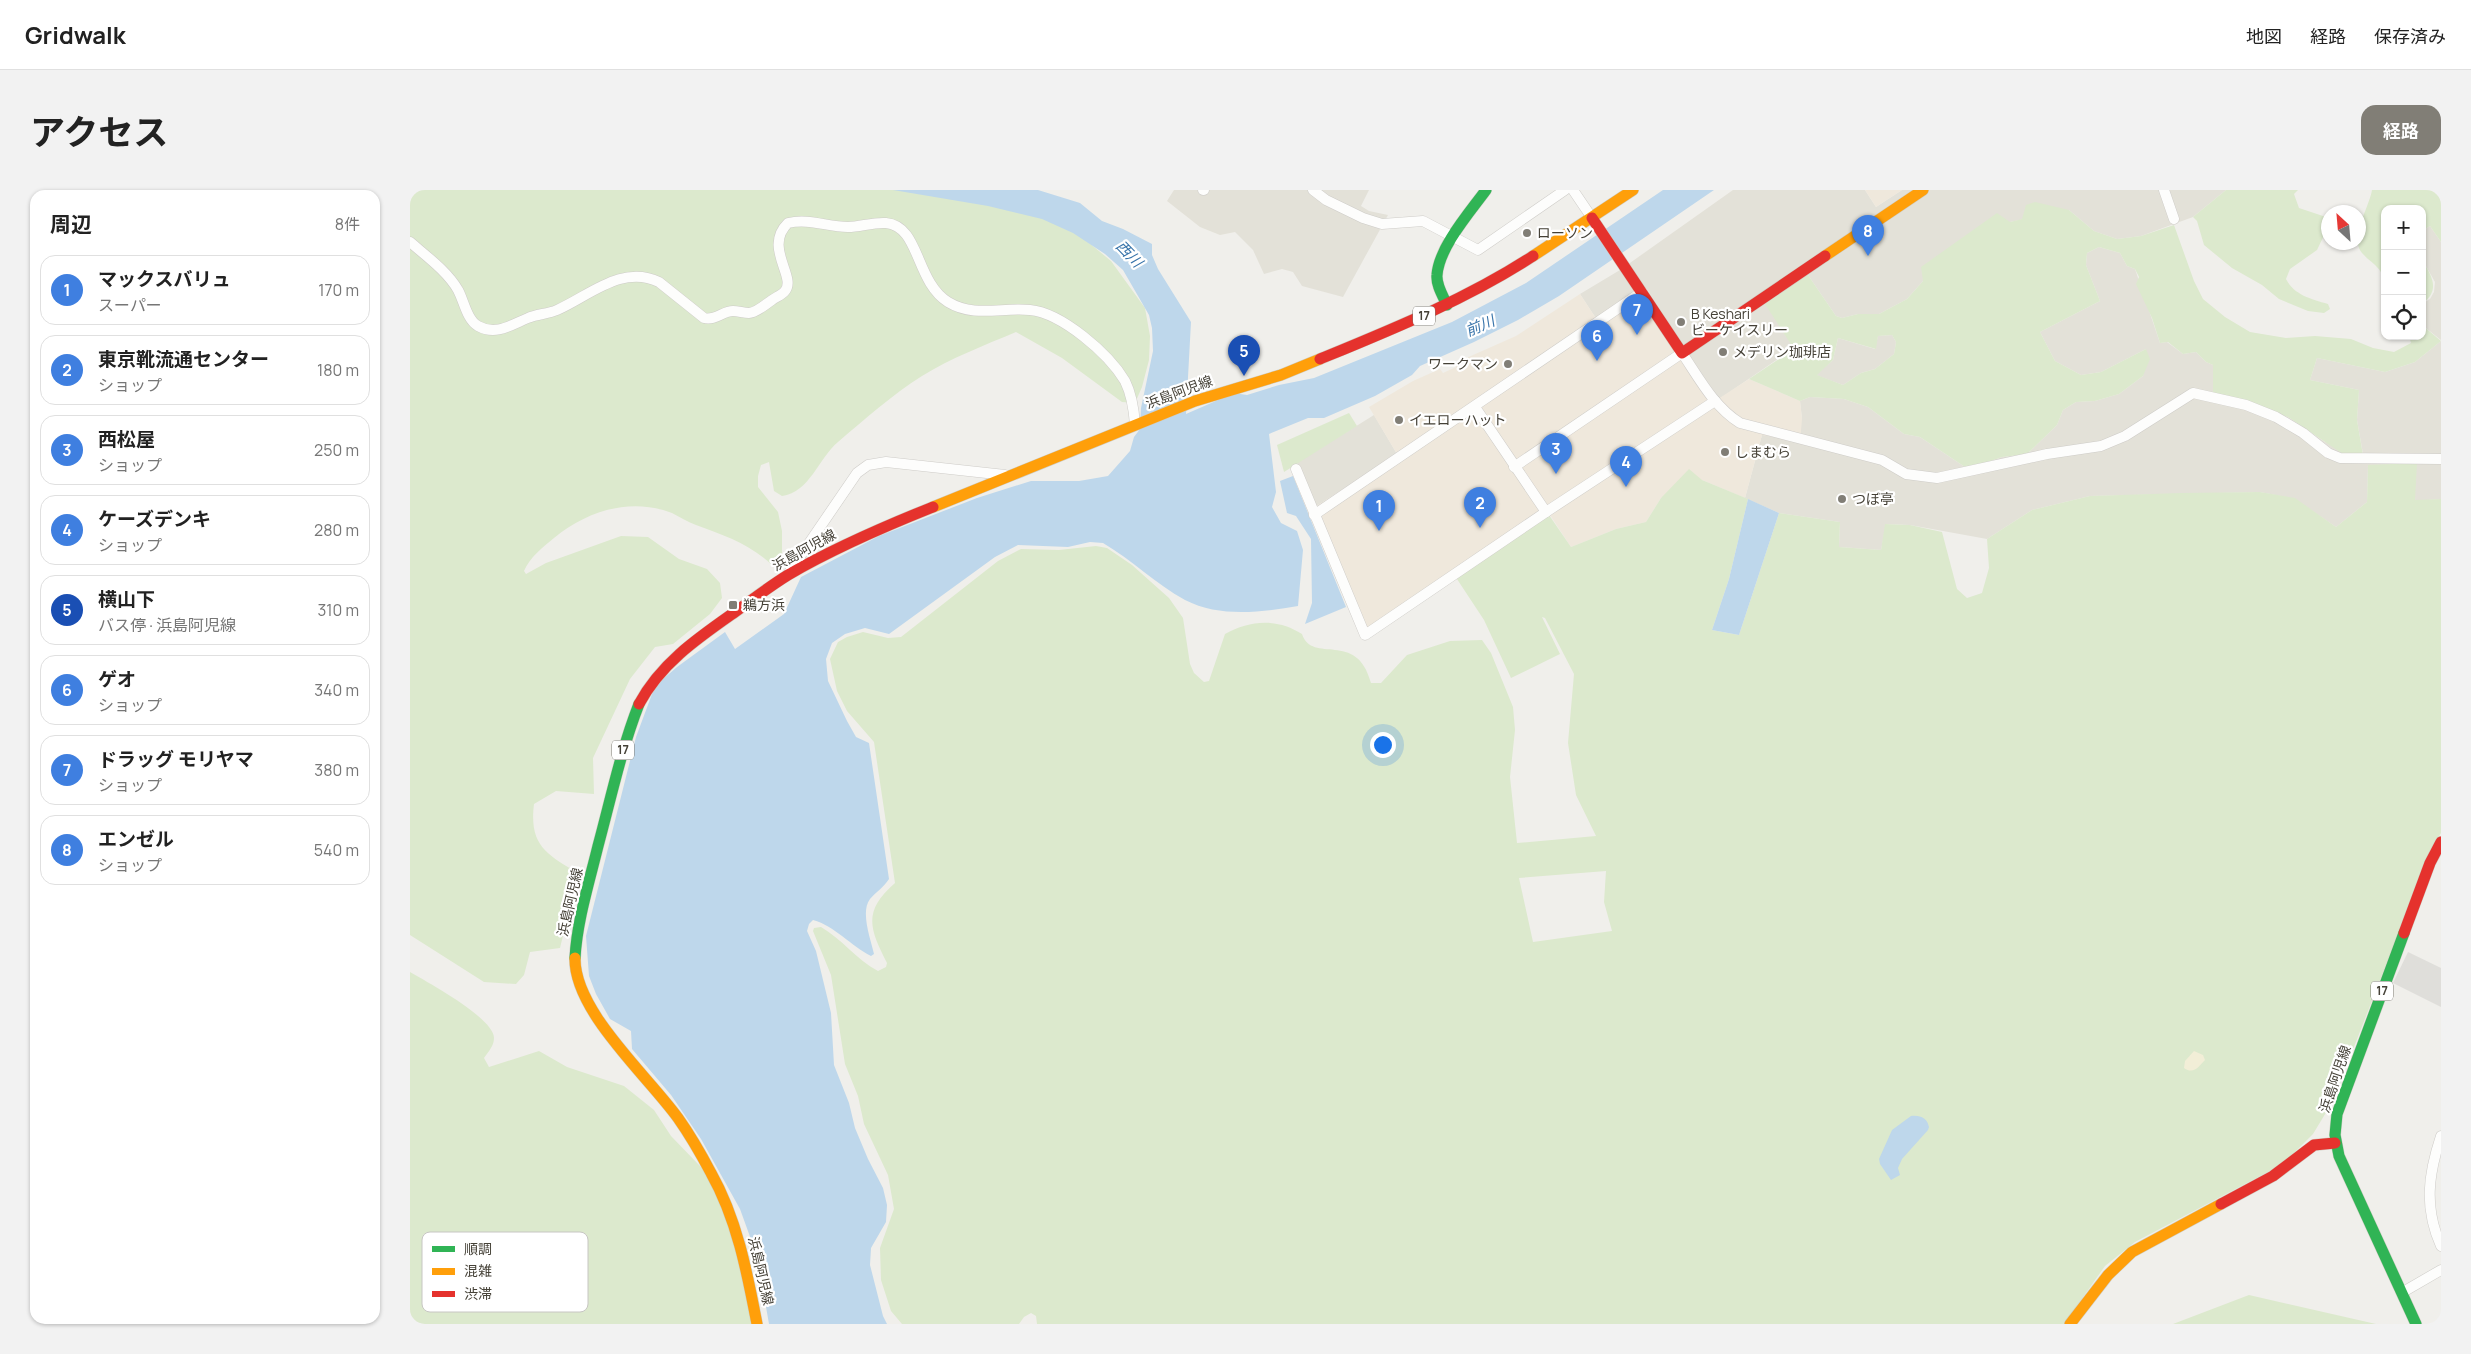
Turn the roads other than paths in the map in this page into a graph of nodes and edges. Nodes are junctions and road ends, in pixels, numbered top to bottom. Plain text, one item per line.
1 (1313, 190) edge
2 (1486, 190) edge
3 (1565, 190) edge
4 (1573, 190) edge
5 (1633, 190) edge
6 (1922, 190) edge
7 (2164, 190) edge
8 (2174, 219) dead end
9 (1594, 222) junction
10 (1454, 237) junction
11 (410, 242) edge
12 (1642, 292) junction
13 (1447, 305) junction
14 (1682, 353) junction
15 (1715, 401) junction
16 (1475, 407) junction
17 (1137, 424) junction
18 (2441, 458) edge
19 (1514, 467) junction
20 (1296, 469) dead end
21 (1014, 476) junction
22 (1546, 512) junction
23 (1314, 515) junction
24 (787, 576) junction
25 (2441, 842) edge
26 (2441, 1136) edge
27 (2335, 1143) junction
28 (2441, 1246) edge
29 (2441, 1270) edge
30 (2403, 1292) junction
31 (757, 1324) edge
32 (2070, 1324) edge
33 (2416, 1324) edge

1 - 10 street
2 - 10 main road
3 - 10 street
4 - 9 street
5 - 9 main road, 浜島阿児線 / 17
6 - 14 main road
7 - 8 street
9 - 12 main road
9 - 13 main road, 浜島阿児線 / 17
10 - 13 main road
11 - 17 street
12 - 14 main road
12 - 16 street
13 - 17 main road, 浜島阿児線 / 17
14 - 15 street
14 - 19 street
15 - 18 street
15 - 22 street
16 - 19 street
16 - 23 street
17 - 21 main road, 浜島阿児線 / 17
19 - 22 street
20 - 23 street
21 - 24 main road, 浜島阿児線 / 17
21 - 24 street
22 - 23 street
24 - 31 main road, 浜島阿児線 / 17
25 - 27 main road, 浜島阿児線 / 17
26 - 28 street
27 - 30 main road, 浜島阿児線 / 17
27 - 32 main road
29 - 30 street
30 - 33 main road, 浜島阿児線 / 17

